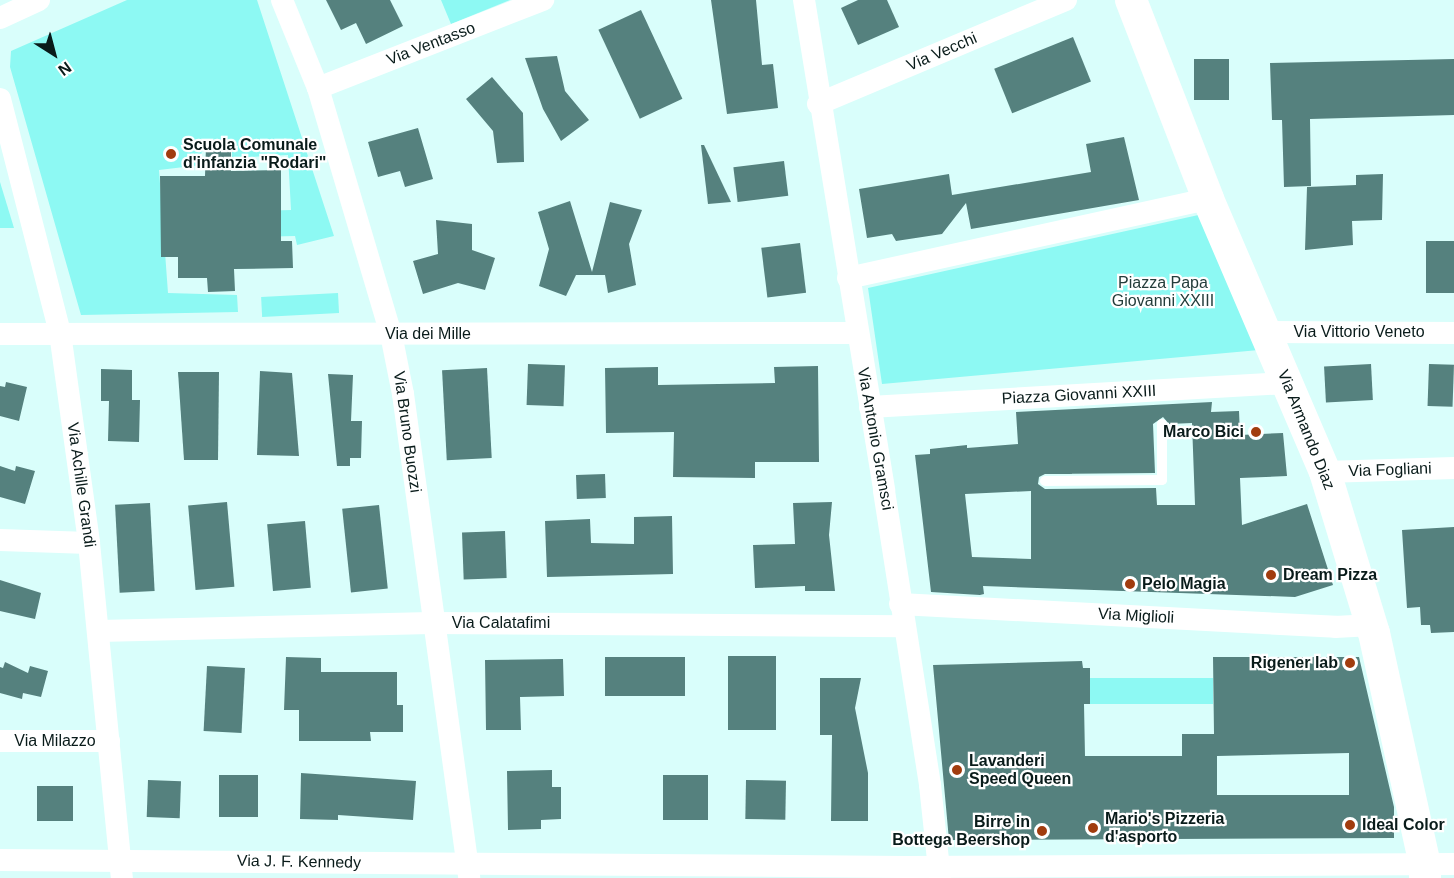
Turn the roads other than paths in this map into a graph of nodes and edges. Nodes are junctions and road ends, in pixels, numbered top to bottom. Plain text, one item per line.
1 (39, 0) edge
2 (282, 0) edge
3 (543, 0) edge
4 (804, 0) edge
5 (1066, 0) edge
6 (1131, 0) edge
7 (0, 18) edge
8 (318, 88) junction
9 (0, 99) edge
10 (818, 104) junction
11 (1208, 199) junction
12 (848, 278) junction
13 (1264, 332) junction
14 (60, 333) junction
15 (856, 333) junction
16 (1454, 333) edge
17 (0, 334) edge
18 (391, 334) junction
19 (1287, 383) junction
20 (870, 407) junction
21 (1162, 424) dead end
22 (1454, 468) edge
23 (1325, 472) junction
24 (1045, 481) dead end
25 (0, 540) edge
26 (89, 543) junction
27 (902, 615) junction
28 (431, 623) junction
29 (1372, 625) junction
30 (99, 631) junction
31 (0, 741) edge
32 (110, 741) junction
33 (0, 860) edge
34 (121, 869) edge
35 (1435, 869) edge
36 (468, 871) edge
37 (939, 872) edge

1 - 7 street
2 - 8 street, Via Bruno Buozzi
3 - 8 street, Via Ventasso
4 - 10 street, Via Antonio Gramsci
5 - 10 street, Via Vecchi
6 - 11 street, Via Armando Diaz
8 - 18 street, Via Bruno Buozzi
9 - 14 street, Via Achille Grandi
10 - 12 street, Via Antonio Gramsci
11 - 12 street
11 - 13 street, Via Armando Diaz
12 - 15 street, Via Antonio Gramsci
13 - 16 street, Via Vittorio Veneto
13 - 19 street, Via Armando Diaz
14 - 17 street, Via dei Mille
14 - 18 street, Via dei Mille
14 - 26 street, Via Achille Grandi
15 - 18 street, Via dei Mille
15 - 20 street, Via Antonio Gramsci
18 - 28 street, Via Bruno Buozzi
19 - 20 street, Piazza Giovanni XXIII
19 - 23 street, Via Armando Diaz
20 - 27 street, Via Antonio Gramsci
21 - 24 lane
22 - 23 street, Via Fogliani
23 - 29 street, Via Armando Diaz
25 - 26 street
26 - 30 street, Via Achille Grandi
27 - 28 street, Via Calatafimi
27 - 29 street, Via Miglioli
27 - 37 street, Via Antonio Gramsci
28 - 30 street, Via Calatafimi
28 - 36 street, Via Bruno Buozzi
29 - 35 street, Via Armando Diaz
30 - 32 street, Via Achille Grandi
31 - 32 street, Via Milazzo
32 - 34 street, Via Achille Grandi
33 - 34 street, Via J. F. Kennedy
34 - 36 street, Via J. F. Kennedy
35 - 37 street, Via J. F. Kennedy
36 - 37 street, Via J. F. Kennedy

